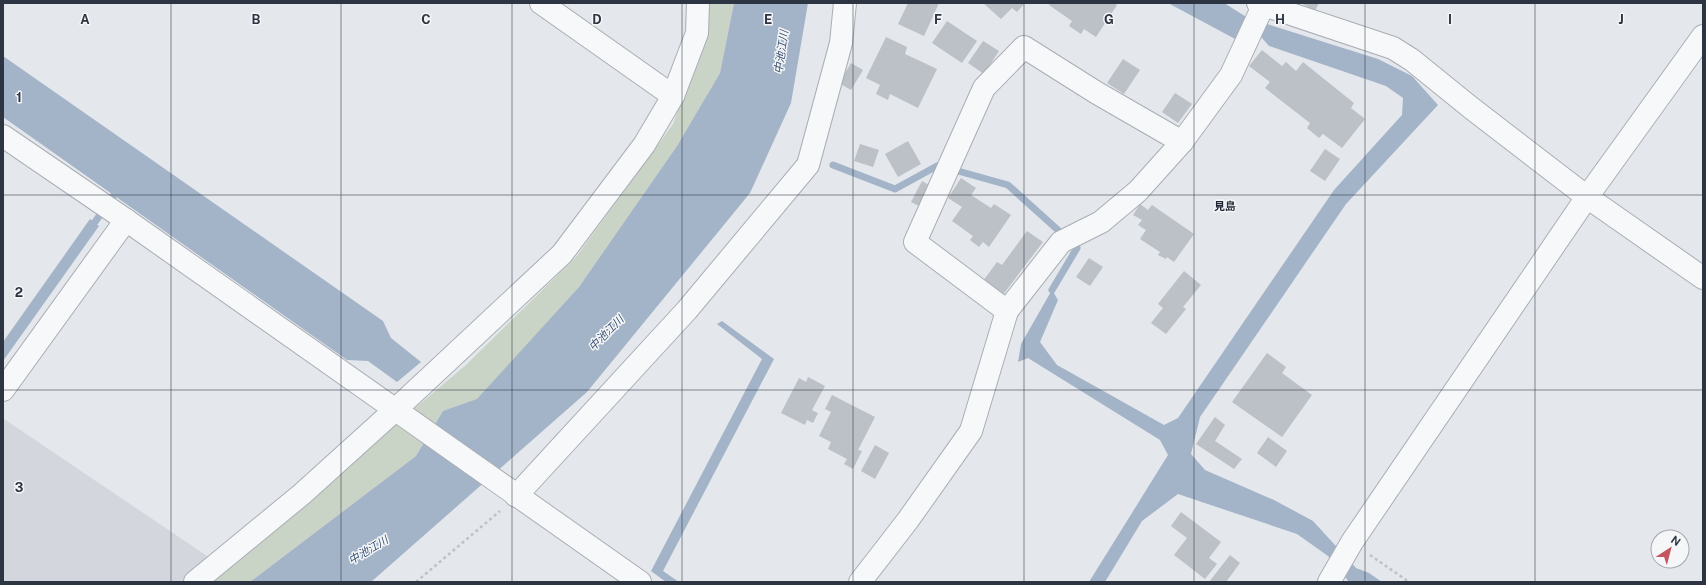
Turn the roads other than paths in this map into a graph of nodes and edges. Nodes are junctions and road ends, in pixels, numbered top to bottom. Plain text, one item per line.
1 (541, 3) edge
2 (698, 3) edge
3 (845, 3) edge
4 (1257, 15) edge
5 (1703, 36) edge
6 (673, 96) junction
7 (3, 136) edge
8 (1182, 142) junction
9 (1588, 197) junction
10 (126, 220) junction
11 (1703, 278) edge
12 (1007, 311) junction
13 (3, 390) edge
14 (400, 414) junction
15 (512, 493) junction
16 (1340, 562) edge
17 (195, 582) edge
18 (640, 582) edge
19 (860, 582) edge

1 - 6 street
2 - 6 street
3 - 15 street
4 - 8 street
4 - 9 street
5 - 9 street
6 - 14 street
7 - 10 street
8 - 12 street
8 - 12 street
9 - 11 street
9 - 16 street
10 - 13 street
10 - 14 street
12 - 19 street
14 - 15 street
14 - 17 street
15 - 18 street

